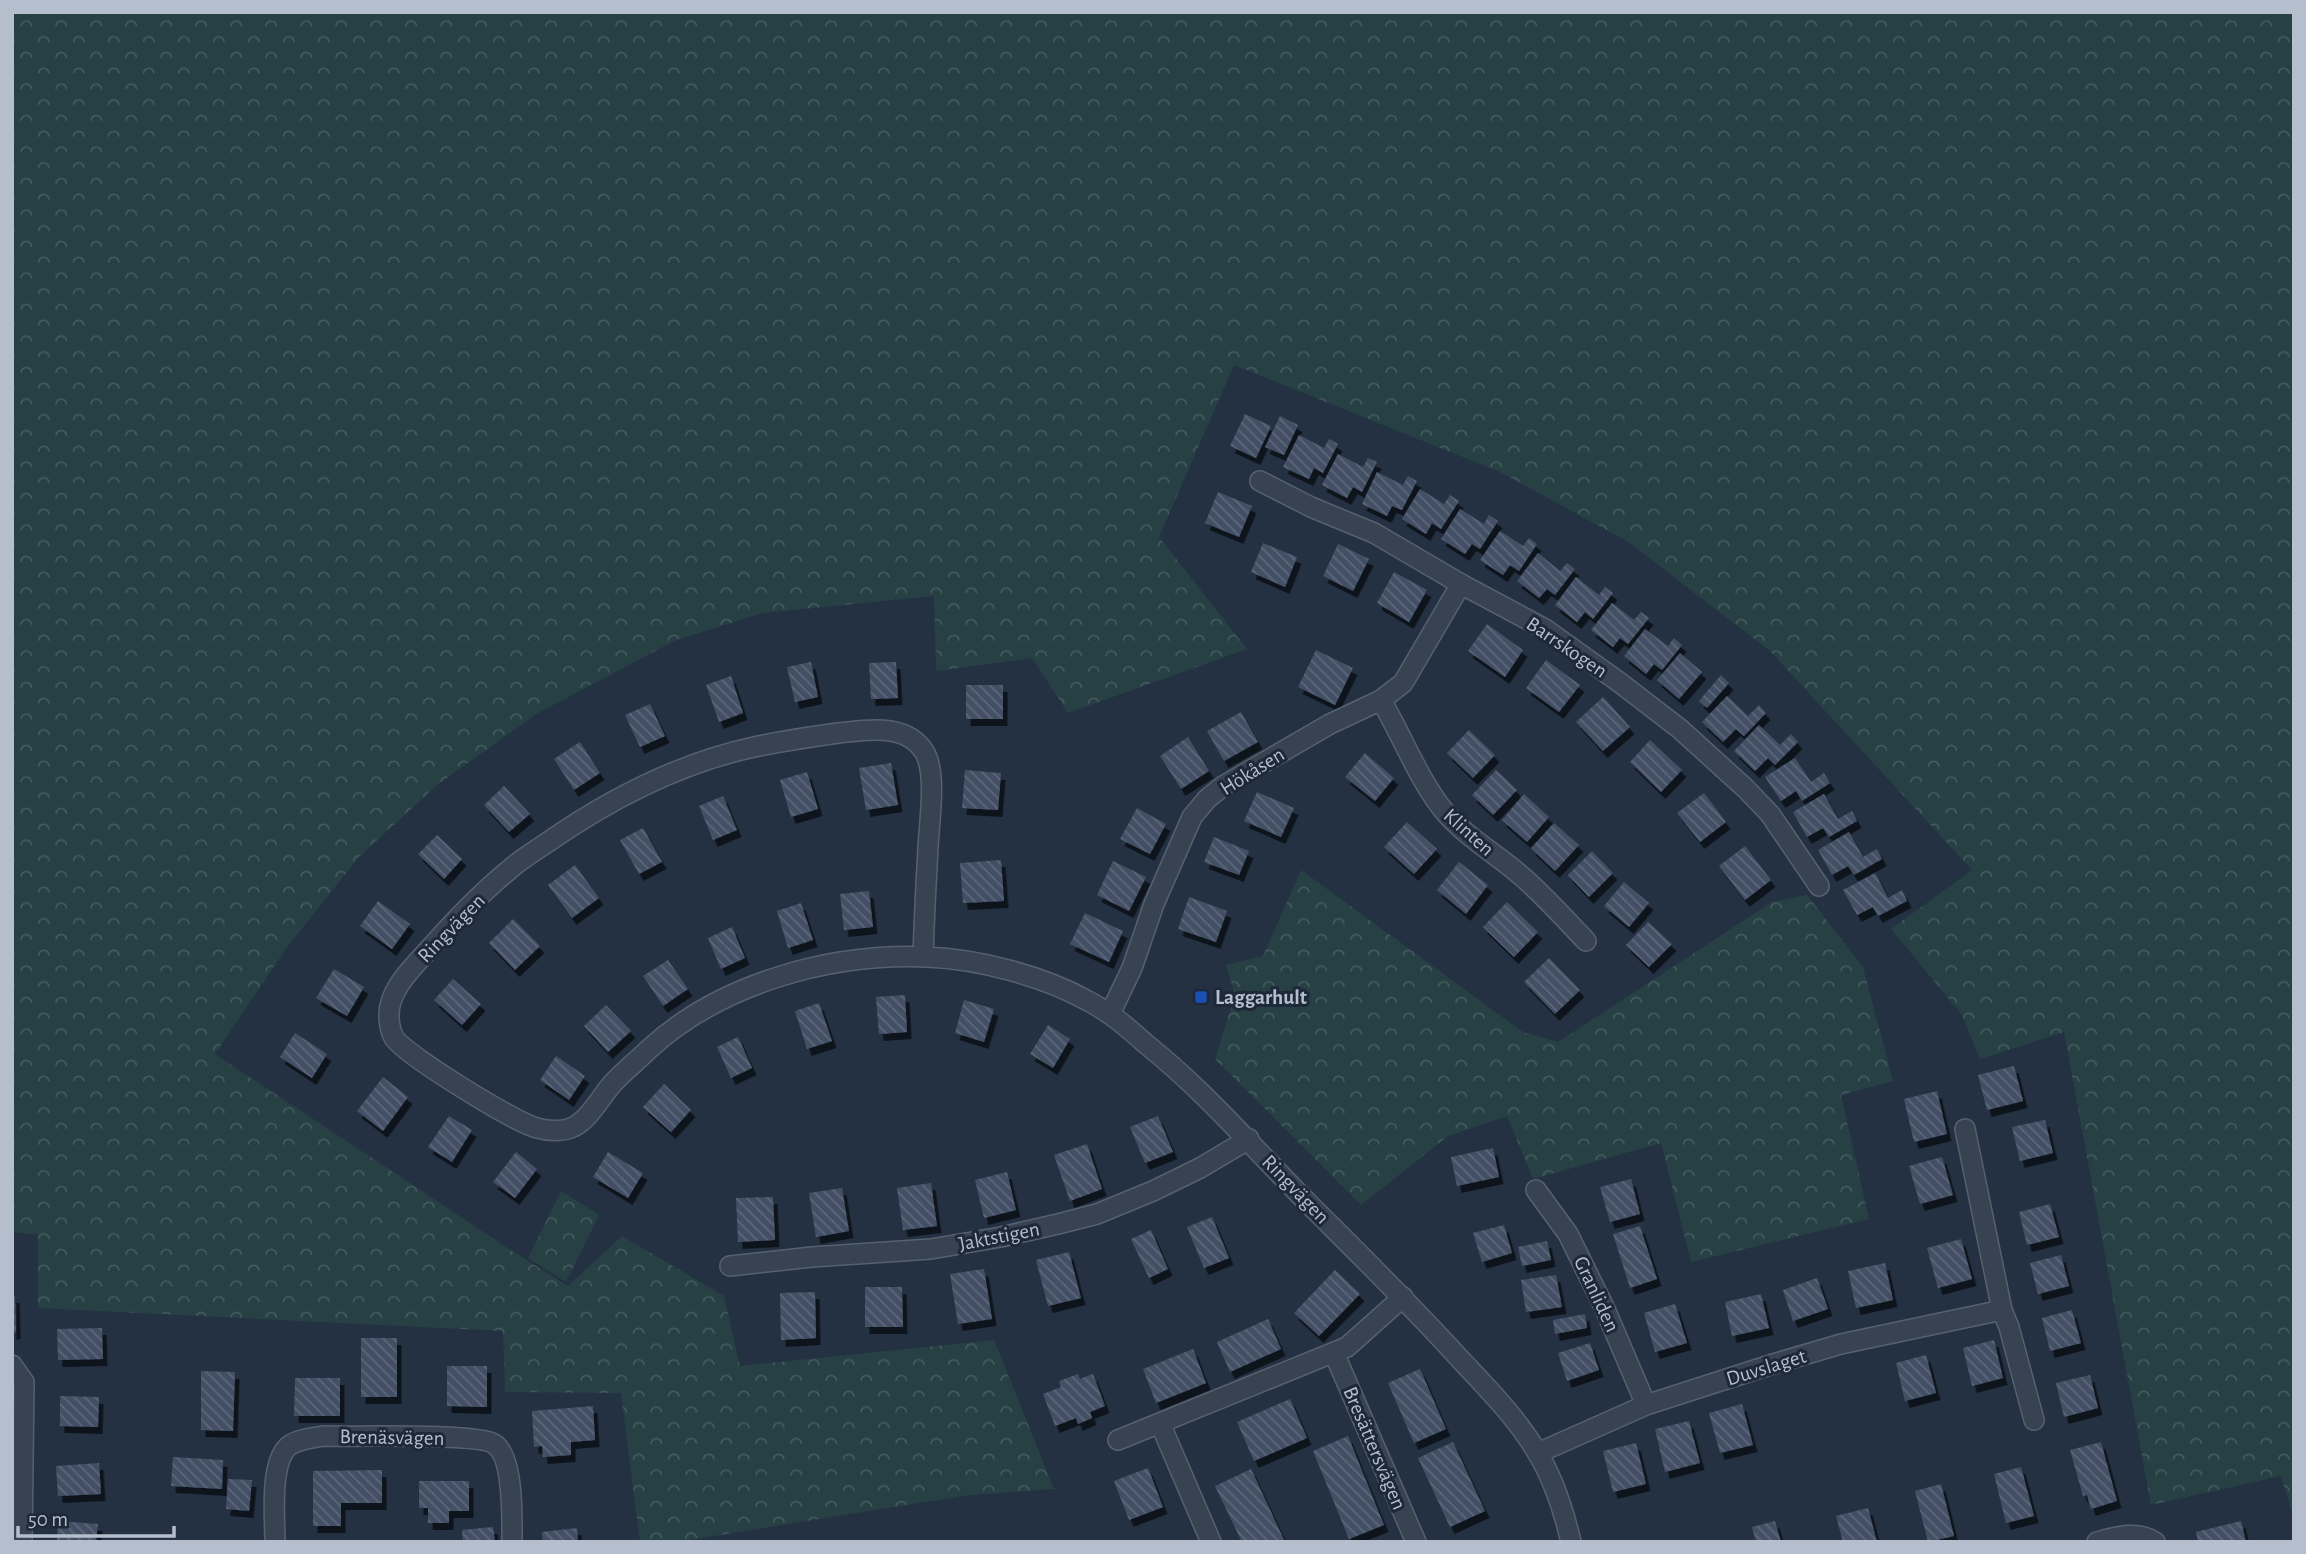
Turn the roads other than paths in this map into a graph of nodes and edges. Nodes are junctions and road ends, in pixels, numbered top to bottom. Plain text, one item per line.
1 (1260, 481) dead end
2 (1461, 584) junction
3 (1381, 700) junction
4 (1819, 886) dead end
5 (1586, 941) dead end
6 (923, 957) junction
7 (1110, 1014) junction
8 (1965, 1129) dead end
9 (1249, 1139) junction
10 (1536, 1190) dead end
11 (730, 1266) dead end
12 (1403, 1297) junction
13 (2002, 1310) junction
14 (1334, 1353) junction
15 (12, 1365) edge
16 (1646, 1405) junction
17 (2034, 1420) dead end
18 (1160, 1423) junction
19 (1118, 1440) dead end
20 (1538, 1453) junction
21 (22, 1542) edge
22 (275, 1542) edge
23 (512, 1542) edge
24 (1211, 1542) edge
25 (1416, 1542) edge
26 (1571, 1542) edge
27 (2097, 1542) edge
28 (2155, 1542) edge

1 - 2 street, Barrskogen
2 - 3 street, Hökåsen
2 - 4 street, Barrskogen
3 - 5 street, Klinten
3 - 7 street, Hökåsen
6 - 6 street, Ringvägen
6 - 7 street, Ringvägen
7 - 9 street, Ringvägen
8 - 13 street
9 - 11 street, Jaktstigen
9 - 12 street, Ringvägen
10 - 16 street, Granliden
12 - 14 street
12 - 20 street, Ringvägen
13 - 16 street, Duvslaget
13 - 17 street
14 - 18 street
14 - 25 street, Bresättersvägen
15 - 21 street
16 - 20 street, Duvslaget
18 - 19 street
18 - 24 street
20 - 26 street, Ringvägen
22 - 23 street, Brenäsvägen
27 - 28 street

